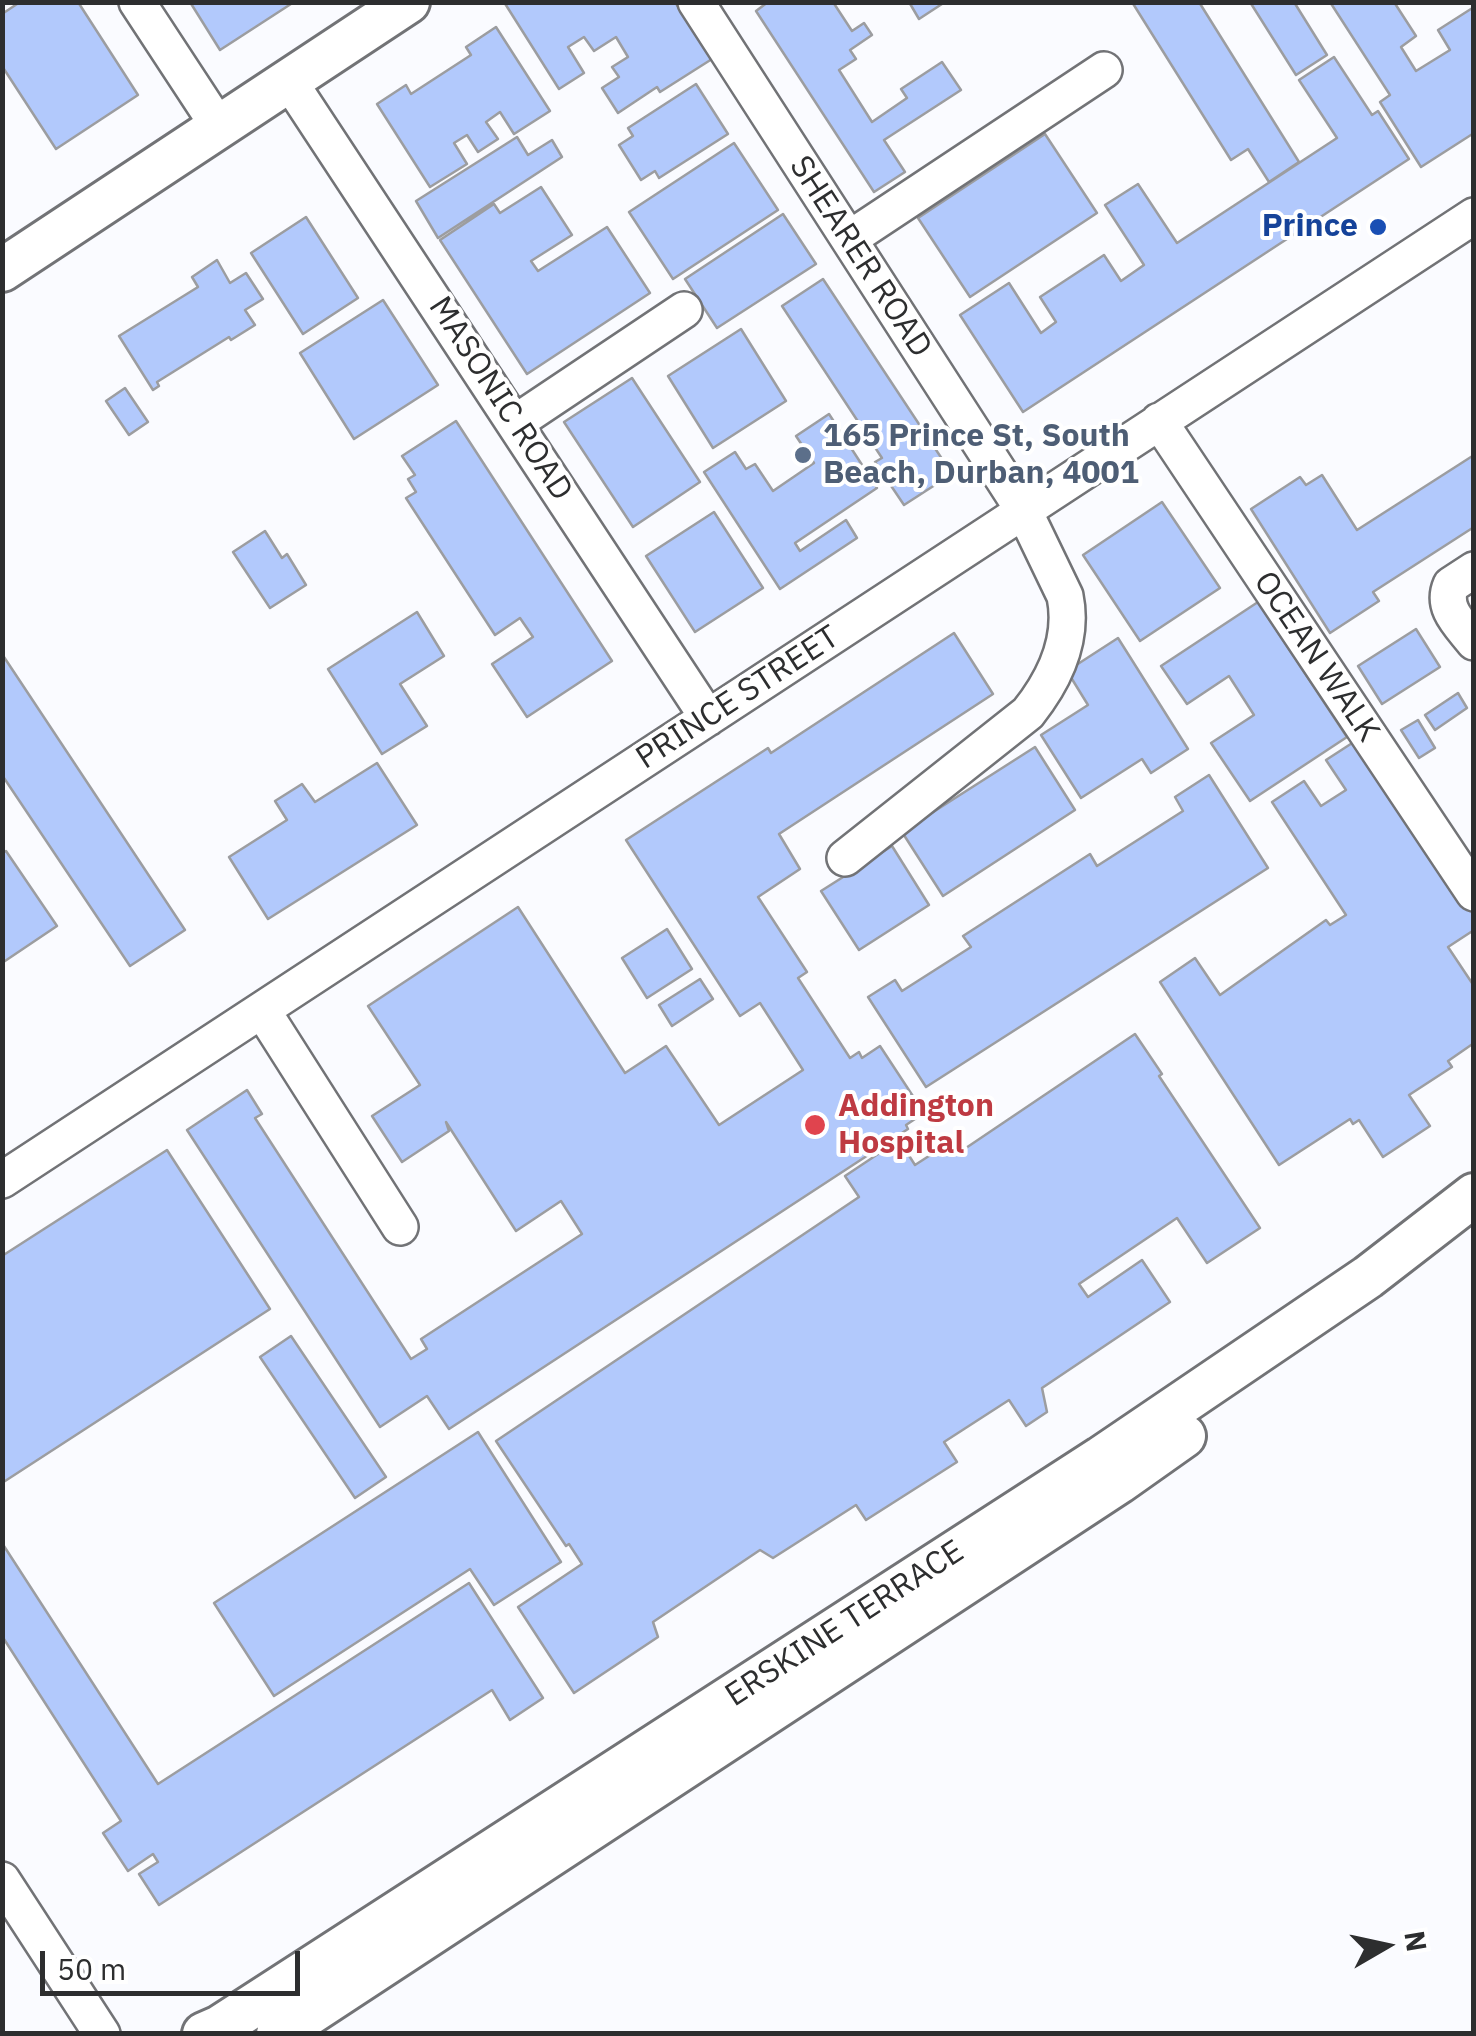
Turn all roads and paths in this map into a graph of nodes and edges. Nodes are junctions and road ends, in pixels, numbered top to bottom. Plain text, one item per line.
1 (137, 2) edge
2 (408, 2) edge
3 (696, 2) edge
4 (1104, 70) dead end
5 (289, 82) junction
6 (219, 127) junction
7 (1474, 216) edge
8 (849, 240) junction
9 (2, 270) edge
10 (684, 310) dead end
11 (1159, 421) junction
12 (516, 423) junction
13 (1024, 511) junction
14 (1474, 570) edge
15 (1474, 642) edge
16 (708, 718) junction
17 (844, 858) dead end
18 (1474, 892) edge
19 (262, 1010) junction
20 (2, 1180) edge
21 (1474, 1195) edge
22 (400, 1227) dead end
23 (1474, 1230) edge
24 (1110, 1470) junction
25 (2, 1880) edge
26 (102, 2034) edge
27 (204, 2034) edge
28 (278, 2034) edge

1 - 6 street
2 - 5 main road
3 - 8 street, SHEARER ROAD
4 - 8 street
5 - 6 main road
5 - 12 street, MASONIC ROAD
6 - 9 main road
7 - 11 street, PRINCE STREET
8 - 13 street, SHEARER ROAD
10 - 12 street
11 - 13 street, PRINCE STREET
11 - 18 street, OCEAN WALK
12 - 16 street, MASONIC ROAD
13 - 16 street, PRINCE STREET
13 - 17 street, SHEARER ROAD
14 - 15 street
16 - 19 street, PRINCE STREET
19 - 20 street, PRINCE STREET
19 - 22 street
21 - 24 main road, ERSKINE TERRACE
23 - 24 main road, ERSKINE TERRACE
24 - 27 main road, ERSKINE TERRACE
24 - 28 main road, ERSKINE TERRACE
25 - 26 street

